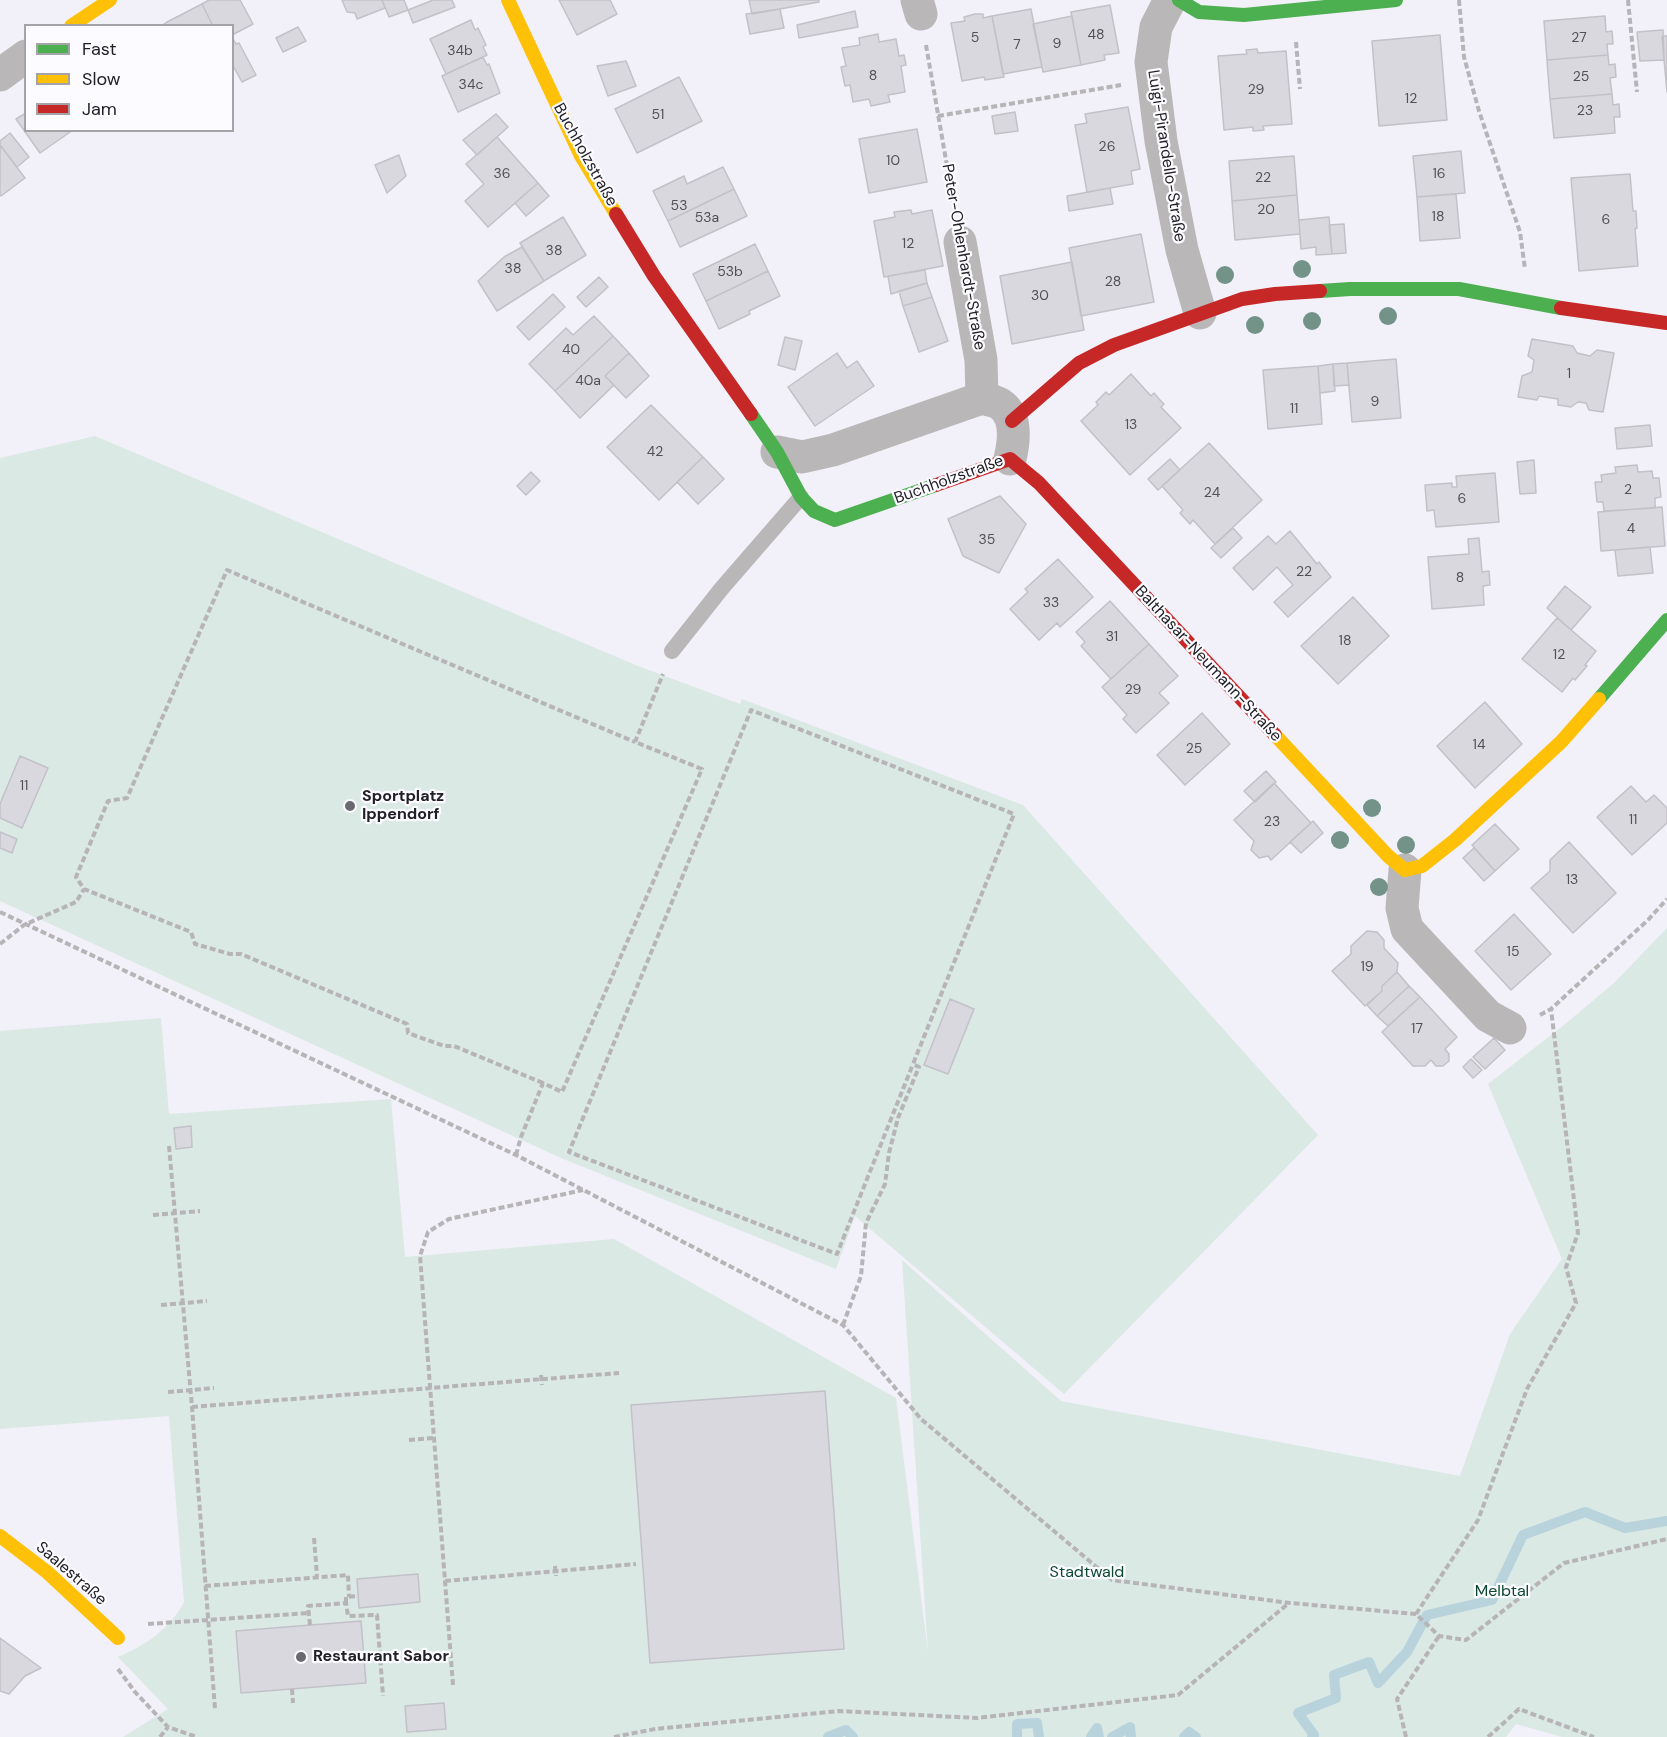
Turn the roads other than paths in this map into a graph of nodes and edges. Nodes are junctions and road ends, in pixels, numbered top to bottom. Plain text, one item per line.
1 (110, 0) edge
2 (508, 0) edge
3 (1170, 0) edge
4 (1179, 0) edge
5 (1396, 0) edge
6 (74, 24) edge
7 (24, 57) edge
8 (0, 75) edge
9 (960, 242) road end
10 (1200, 313) junction
11 (1667, 323) edge
12 (982, 398) junction
13 (1012, 421) junction
14 (777, 452) junction
15 (1010, 459) junction
16 (801, 497) junction
17 (1667, 620) edge
18 (672, 651) road end
19 (1405, 870) junction
20 (1510, 1028) road end
21 (0, 1536) edge
22 (118, 1638) road end

1 - 6 street
2 - 14 street, Buchholzstraße
3 - 10 street, Luigi-Pirandello-Straße
4 - 5 street
7 - 8 street
9 - 12 street, Peter-Ohlenhardt-Straße
10 - 11 street
10 - 13 street
12 - 13 street
12 - 14 street
13 - 15 street, Buchholzstraße
14 - 16 street, Buchholzstraße
15 - 16 street, Buchholzstraße
15 - 19 street, Balthasar-Neumann-Straße
16 - 18 lane
17 - 19 street
19 - 20 street
21 - 22 street, Saalestraße

